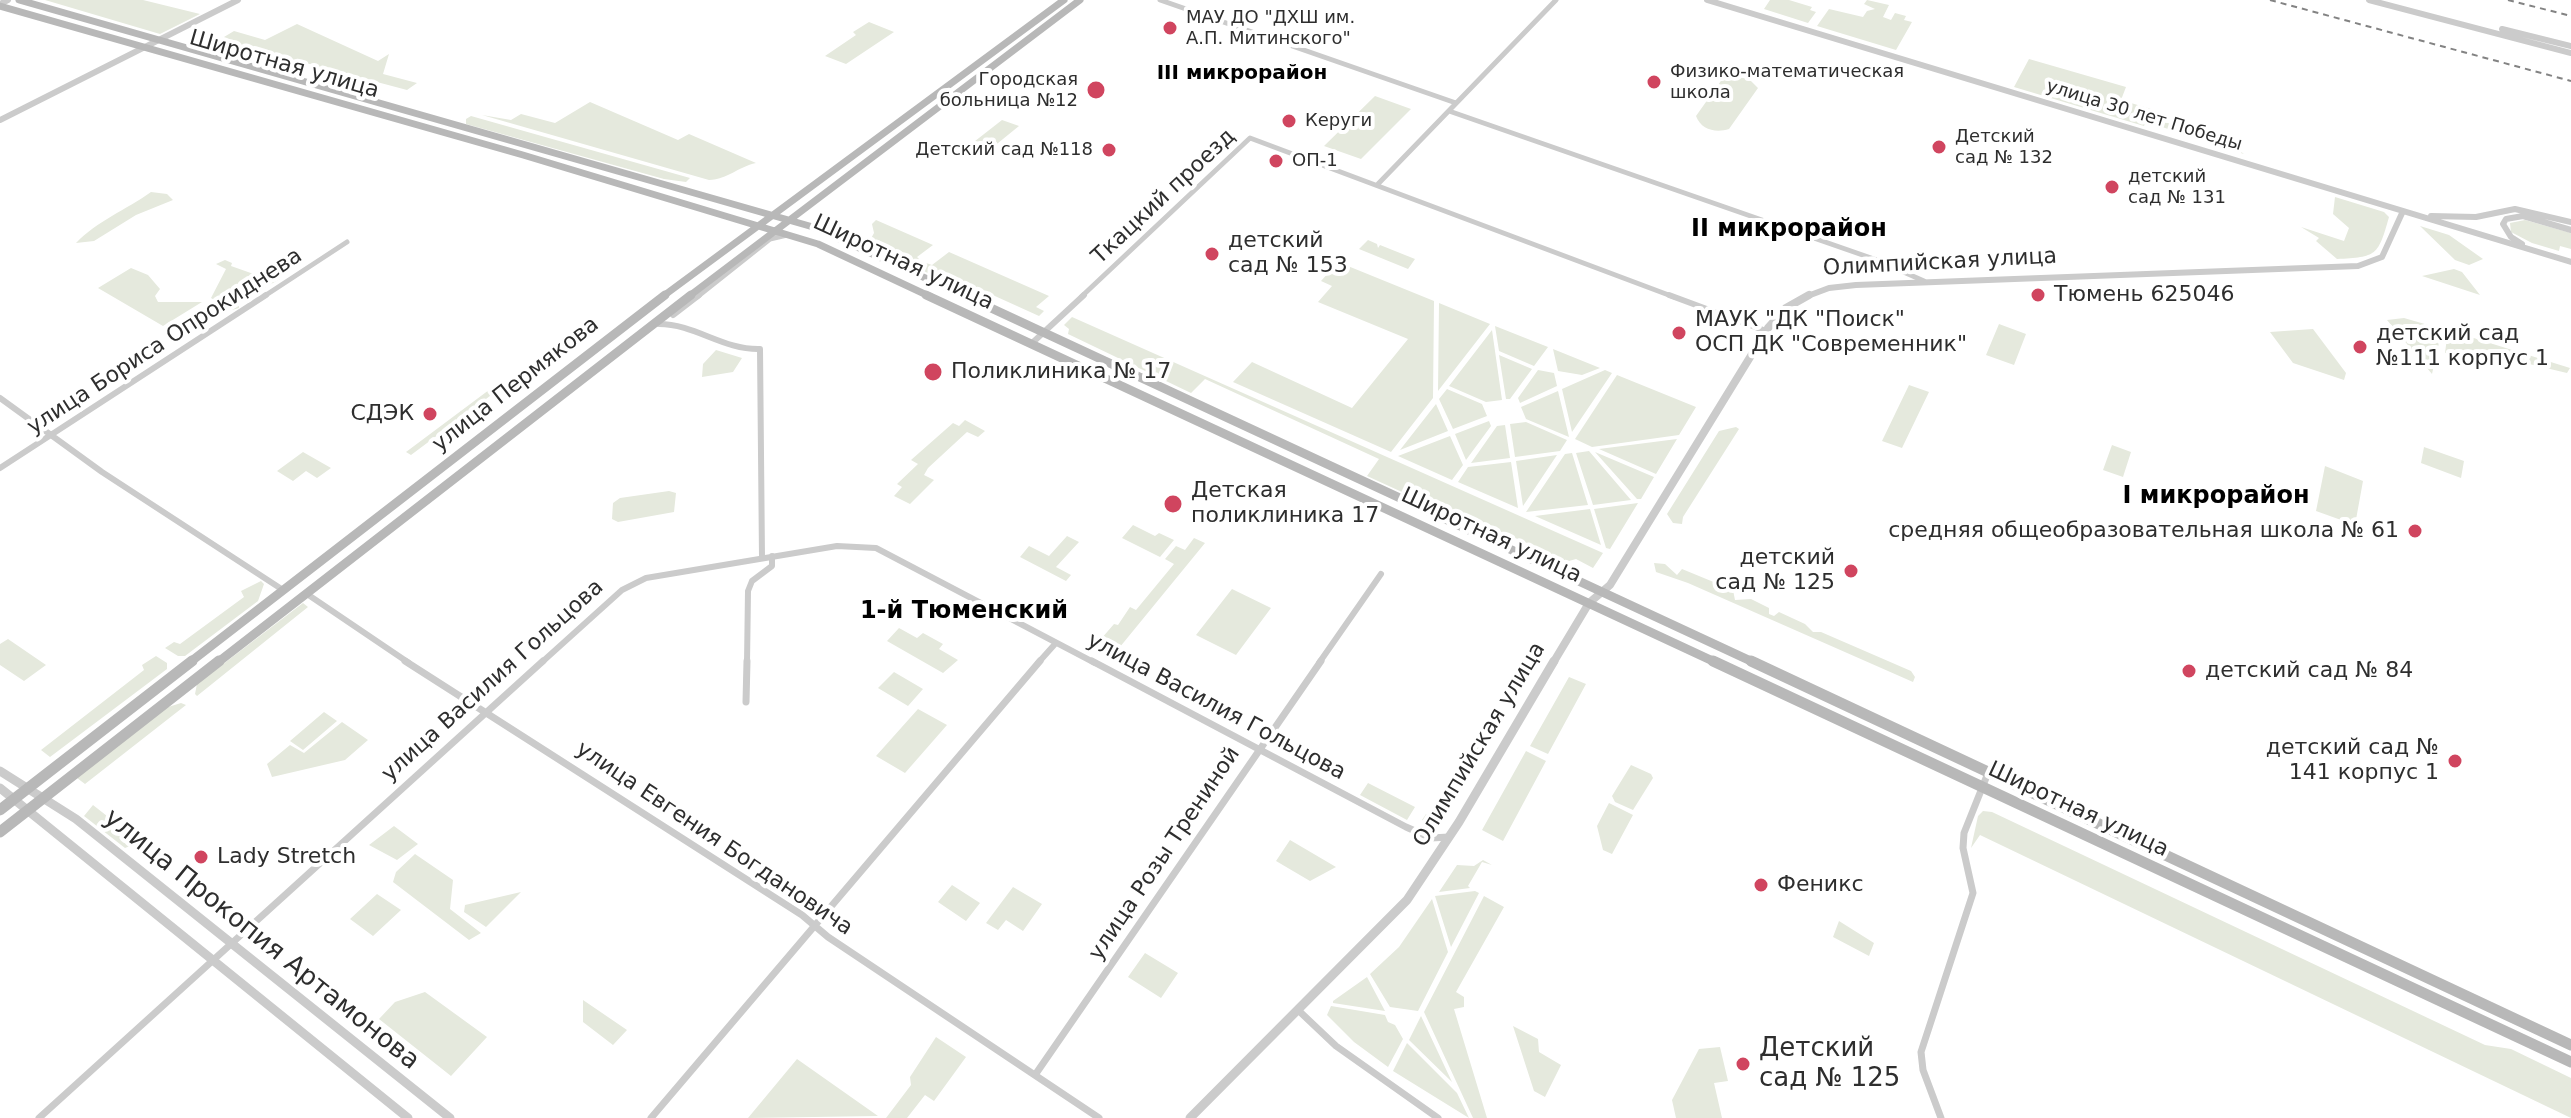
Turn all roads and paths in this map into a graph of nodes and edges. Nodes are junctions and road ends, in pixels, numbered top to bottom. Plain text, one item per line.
1 (8, 0) edge
2 (19, 0) edge
3 (238, 0) edge
4 (1064, 0) edge
5 (1080, 0) edge
6 (1160, 0) edge
7 (1556, 0) edge
8 (1707, 0) edge
9 (2369, 0) edge
10 (2384, 0) edge
11 (0, 5) edge
12 (158, 40) junction
13 (146, 46) junction
14 (2571, 46) edge
15 (2571, 53) edge
16 (1456, 103) junction
17 (1449, 111) junction
18 (0, 120) edge
19 (533, 147) junction
20 (523, 155) junction
21 (1378, 184) junction
22 (2403, 211) junction
23 (772, 215) junction
24 (789, 219) junction
25 (2571, 222) edge
26 (759, 225) junction
27 (776, 229) junction
28 (2571, 230) edge
29 (795, 235) junction
30 (347, 242) dead end
31 (2526, 248) junction
32 (2541, 252) junction
33 (2571, 262) edge
34 (2571, 269) edge
35 (1924, 281) junction
36 (677, 311) junction
37 (675, 323) junction
38 (659, 324) junction
39 (1045, 331) junction
40 (1766, 331) junction
41 (642, 332) junction
42 (1031, 344) junction
43 (0, 398) edge
44 (52, 434) junction
45 (486, 434) junction
46 (500, 444) junction
47 (463, 451) junction
48 (479, 460) junction
49 (0, 468) edge
50 (772, 556) junction
51 (762, 558) junction
52 (1381, 574) dead end
53 (283, 590) junction
54 (307, 594) junction
55 (1602, 594) junction
56 (1589, 603) junction
57 (1055, 644) junction
58 (746, 702) dead end
59 (486, 712) junction
60 (1257, 750) junction
61 (0, 771) edge
62 (1988, 773) junction
63 (30, 787) junction
64 (1982, 787) junction
65 (0, 788) edge
66 (44, 798) junction
67 (14, 799) junction
68 (0, 810) edge
69 (29, 810) junction
70 (0, 832) edge
71 (1449, 837) junction
72 (816, 924) junction
73 (230, 943) junction
74 (210, 961) junction
75 (1298, 1010) junction
76 (2571, 1045) edge
77 (2571, 1062) edge
78 (1035, 1075) junction
79 (39, 1118) edge
80 (408, 1118) edge
81 (450, 1118) edge
82 (651, 1118) edge
83 (1099, 1118) edge
84 (1190, 1118) edge
85 (1438, 1118) edge
86 (1941, 1118) edge

1 - 11 street
2 - 12 main road, Широтная улица
3 - 12 street
4 - 23 main road, улица Пермякова
5 - 24 main road, улица Пермякова
6 - 16 street
7 - 16 street
8 - 22 street, улица 30 лет Победы
9 - 15 street
10 - 14 street
11 - 13 main road, Широтная улица
12 - 13 street
12 - 19 main road, Широтная улица
13 - 18 street
13 - 20 main road, Широтная улица
16 - 17 street
17 - 21 street
17 - 35 street
19 - 20 main road
19 - 23 main road, Широтная улица
20 - 26 main road, Широтная улица
21 - 39 street, Ткацкий проезд
21 - 40 street
22 - 25 street
22 - 31 street, улица 30 лет Победы
22 - 35 street, Олимпийская улица
23 - 24 main road, Широтная улица
23 - 26 main road, улица Пермякова
24 - 27 main road, улица Пермякова
24 - 39 main road, Широтная улица
26 - 27 main road, Широтная улица
26 - 45 main road, улица Пермякова
27 - 29 main road, Широтная улица
27 - 41 main road, улица Пермякова
28 - 32 street
29 - 36 street, улица Пермякова
29 - 42 main road, Широтная улица
30 - 44 street, улица Бориса Опрокиднева
31 - 32 street, улица 30 лет Победы
31 - 34 street
32 - 33 street, улица 30 лет Победы
35 - 40 street, Олимпийская улица
36 - 37 street
36 - 38 street, улица Пермякова
37 - 38 street
37 - 51 street
38 - 41 street, улица Пермякова
39 - 42 street, Ткацкий проезд
39 - 55 main road, Широтная улица
40 - 55 street, Олимпийская улица
41 - 46 main road, улица Пермякова
42 - 56 main road, Широтная улица
43 - 44 street
44 - 49 street, улица Бориса Опрокиднева
44 - 53 street
45 - 46 main road
45 - 47 main road, улица Пермякова
46 - 48 main road, улица Пермякова
47 - 48 main road
47 - 53 main road, улица Пермякова
48 - 54 main road, улица Пермякова
50 - 51 street, улица Василия Гольцова
50 - 57 street, улица Василия Гольцова
50 - 58 street
51 - 59 street, улица Василия Гольцова
52 - 60 street, улица Розы Трениной
53 - 63 main road, улица Пермякова
54 - 59 street, улица Евгения Богдановича
54 - 66 main road, улица Пермякова
55 - 56 street, Олимпийская улица
55 - 62 main road, Широтная улица
56 - 64 main road, Широтная улица
56 - 71 street, Олимпийская улица
57 - 60 street, улица Василия Гольцова
57 - 72 street
59 - 72 street, улица Евгения Богдановича
59 - 73 street, улица Василия Гольцова
60 - 71 street, улица Василия Гольцова
60 - 78 street, улица Розы Трениной
61 - 63 street, улица Прокопия Артамонова
62 - 64 street
62 - 76 main road, Широтная улица
63 - 66 street, улица Прокопия Артамонова
63 - 67 main road, улица Пермякова
64 - 77 main road, Широтная улица
64 - 86 street
65 - 67 street, улица Прокопия Артамонова
66 - 69 main road, улица Пермякова
66 - 73 street, улица Прокопия Артамонова
67 - 68 main road, улица Пермякова
67 - 69 street, улица Прокопия Артамонова
69 - 70 main road, улица Пермякова
69 - 74 street, улица Прокопия Артамонова
71 - 75 street, Олимпийская улица
72 - 78 street, улица Евгения Богдановича
72 - 82 street
73 - 74 street, улица Василия Гольцова
73 - 81 street, улица Прокопия Артамонова
74 - 79 street, улица Василия Гольцова
74 - 80 street, улица Прокопия Артамонова
75 - 84 street, Олимпийская улица
75 - 85 street
78 - 83 street, улица Евгения Богдановича

